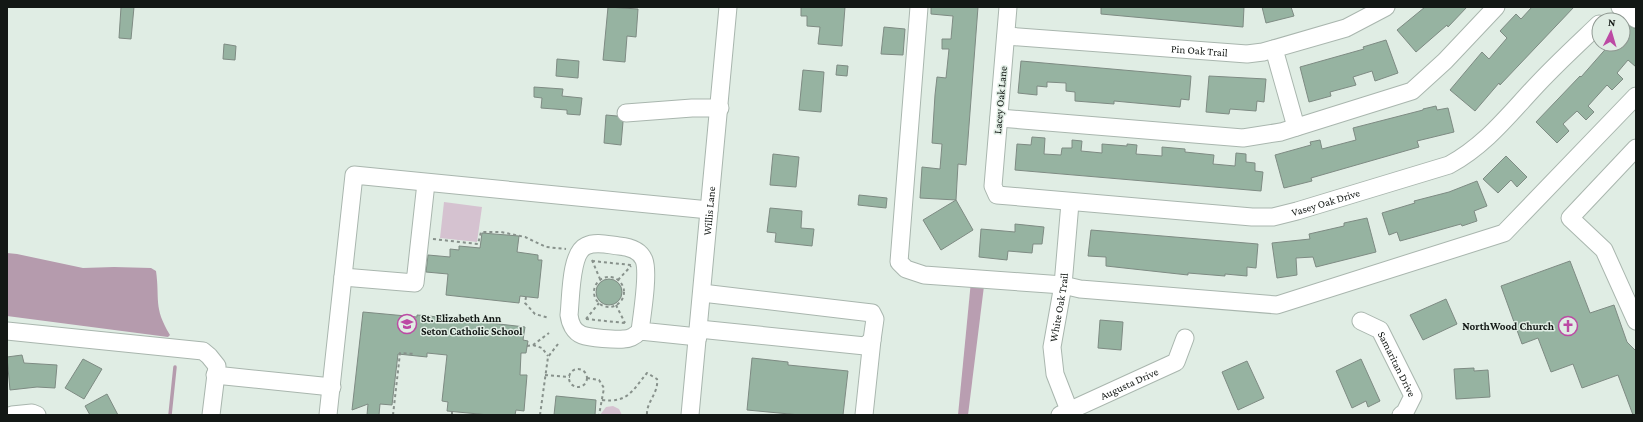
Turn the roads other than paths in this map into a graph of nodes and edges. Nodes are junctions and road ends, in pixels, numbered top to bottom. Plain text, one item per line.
1 (728, 7) edge
2 (919, 7) edge
3 (1008, 7) edge
4 (1386, 7) edge
5 (1496, 7) edge
6 (1620, 7) edge
7 (1636, 19) edge
8 (1591, 32) edge
9 (1006, 36) junction
10 (1274, 49) junction
11 (1636, 96) edge
12 (720, 108) junction
13 (626, 113) dead end
14 (999, 118) junction
15 (1296, 127) junction
16 (1636, 148) edge
17 (426, 183) junction
18 (995, 193) joint
19 (1070, 203) junction
20 (709, 210) junction
21 (343, 277) junction
22 (1063, 285) junction
23 (702, 293) junction
24 (1361, 321) dead end
25 (1636, 321) edge
26 (632, 330) junction
27 (7, 331) edge
28 (698, 333) junction
29 (1185, 338) dead end
30 (872, 340) junction
31 (216, 375) junction
32 (332, 387) junction
33 (1064, 412) edge
34 (12, 415) edge
35 (37, 415) edge
36 (211, 415) edge
37 (328, 415) edge
38 (690, 415) edge
39 (864, 415) edge
40 (1401, 415) edge

1 - 12 street, Willis Lane
2 - 22 street
3 - 9 street, Lacey Oak Lane
4 - 10 street, Pin Oak Trail
5 - 15 street
6 - 7 street
8 - 19 street, Vasey Oak Drive
9 - 10 street, Pin Oak Trail
9 - 14 street, Lacey Oak Lane
10 - 15 street
11 - 22 street
12 - 13 street
12 - 20 street, Willis Lane
14 - 15 street
14 - 18 street, Lacey Oak Lane
16 - 25 street
17 - 20 street
17 - 21 street
17 - 21 street
18 - 19 street, Vasey Oak Drive
19 - 22 street, White Oak Trail
20 - 23 street, Willis Lane
21 - 32 street
22 - 33 street, White Oak Trail
23 - 28 street, Willis Lane
23 - 30 street
24 - 40 street, Samaritan Drive
26 - 26 street
26 - 28 street
27 - 31 street
28 - 30 street
28 - 38 street, Willis Lane
29 - 33 street, Augusta Drive
30 - 39 street
31 - 32 street
31 - 36 street
32 - 37 street
34 - 35 street

